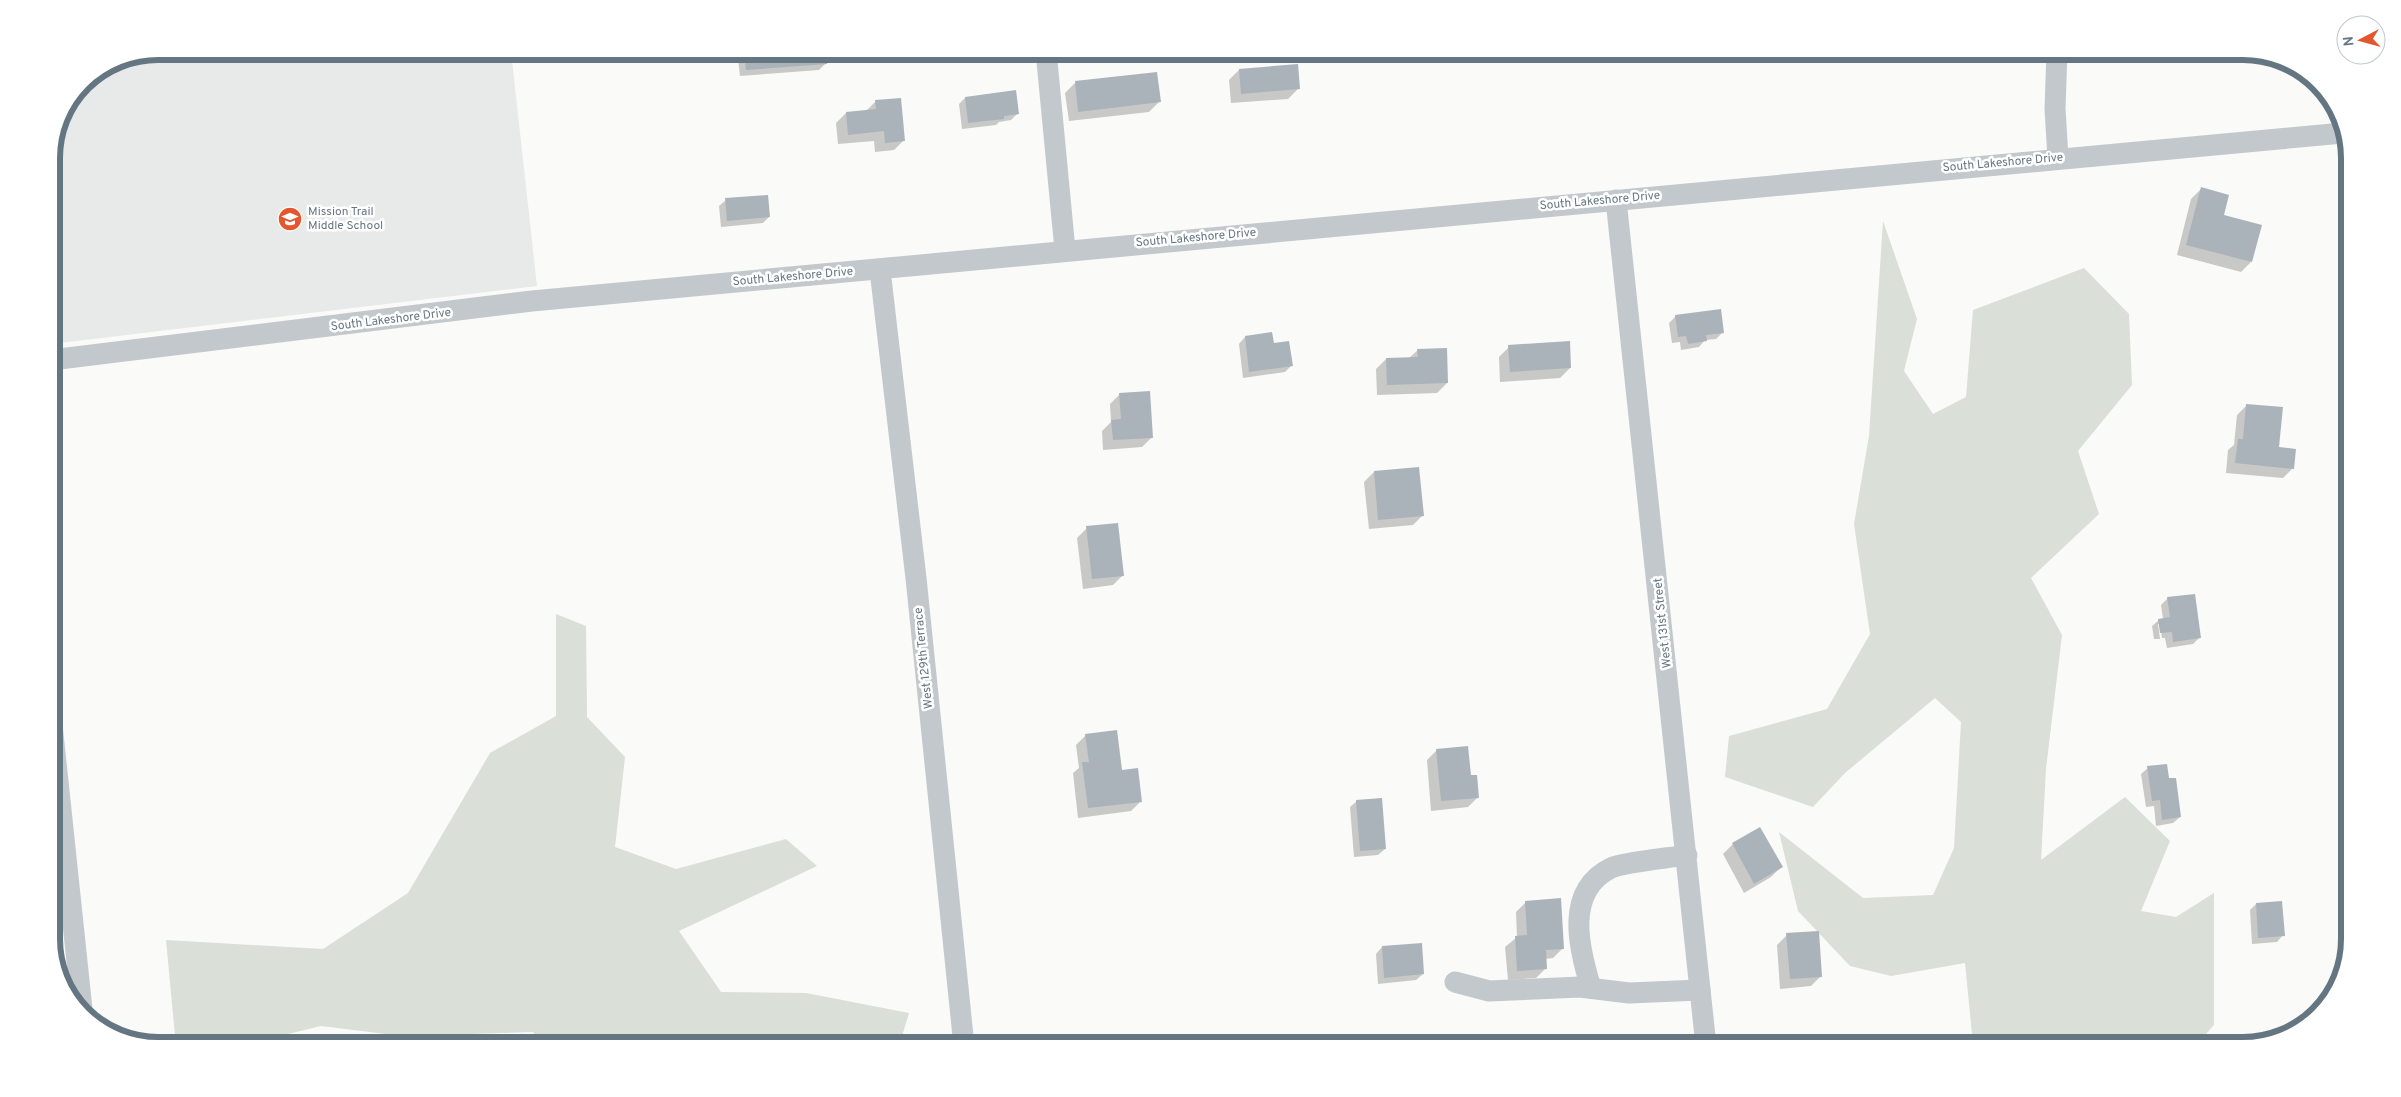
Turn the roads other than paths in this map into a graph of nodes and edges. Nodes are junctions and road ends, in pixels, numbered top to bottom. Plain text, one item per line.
1 (1047, 60) edge
2 (2057, 60) edge
3 (2338, 133) edge
4 (2058, 158) junction
5 (1616, 200) junction
6 (1065, 250) junction
7 (880, 270) junction
8 (60, 359) edge
9 (60, 793) edge
10 (1687, 856) junction
11 (1455, 982) dead end
12 (1591, 988) junction
13 (1700, 990) junction
14 (81, 1000) edge
15 (963, 1037) edge
16 (1705, 1037) edge

1 - 6 street
2 - 4 street
3 - 4 street, South Lakeshore Drive
4 - 5 street, South Lakeshore Drive
5 - 6 street, South Lakeshore Drive
5 - 10 street, West 131st Street
6 - 7 street, South Lakeshore Drive
7 - 8 street, South Lakeshore Drive
7 - 15 street, West 129th Terrace
9 - 14 street
10 - 12 street
10 - 13 street, West 131st Street
11 - 12 street
12 - 13 street
13 - 16 street, West 131st Street

